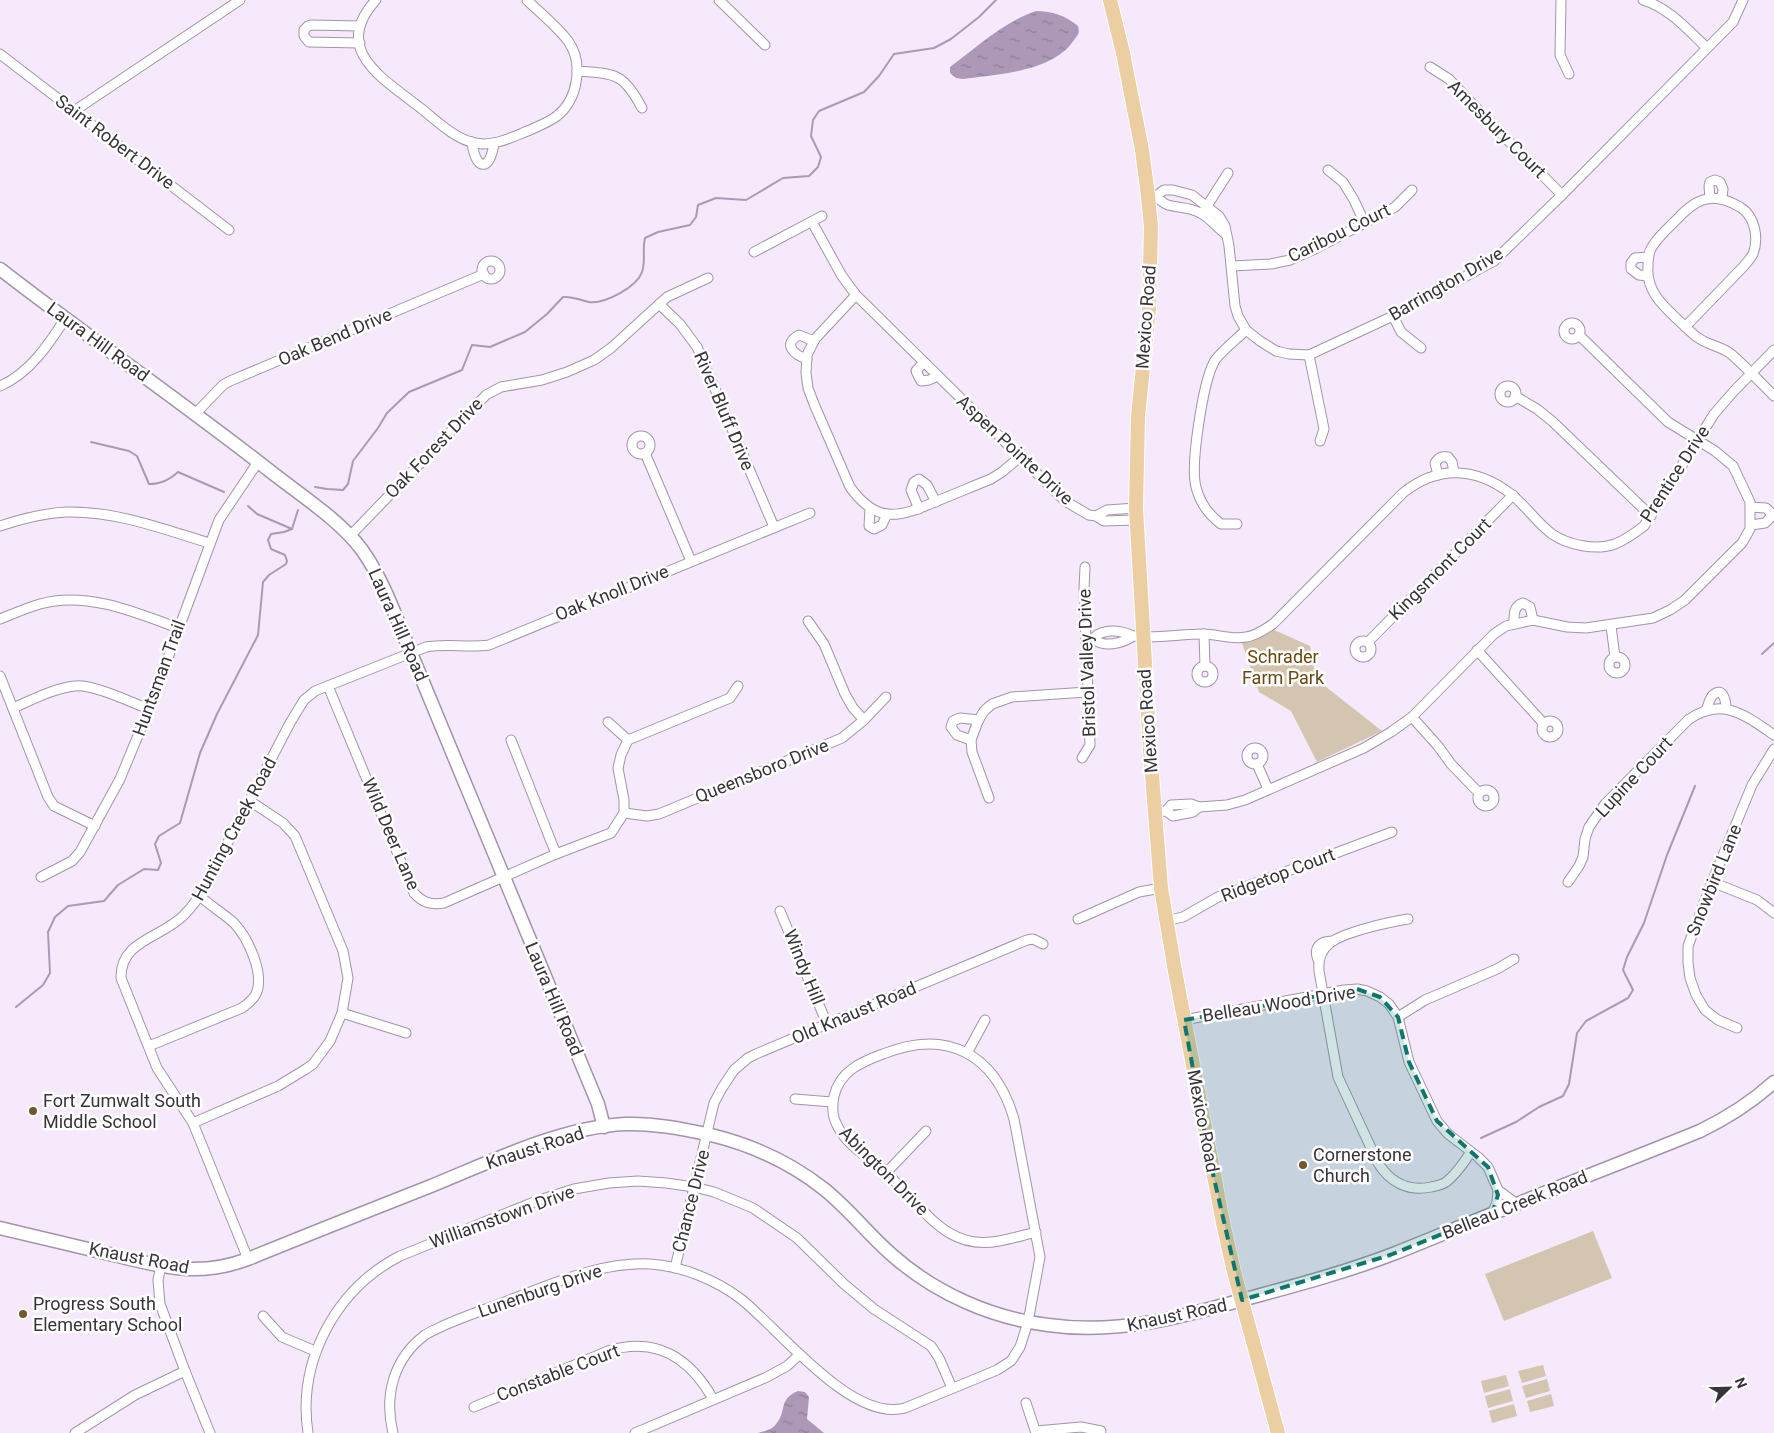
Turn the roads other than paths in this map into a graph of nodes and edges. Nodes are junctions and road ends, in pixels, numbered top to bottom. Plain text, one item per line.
1 (240, 0) edge
2 (376, 0) edge
3 (528, 0) edge
4 (719, 0) edge
5 (1110, 0) edge
6 (1561, 0) edge
7 (1643, 0) edge
8 (1743, 0) edge
9 (360, 26) junction
10 (360, 43) junction
11 (765, 45) dead end
12 (1706, 47) junction
13 (0, 54) edge
14 (1430, 67) dead end
15 (577, 71) junction
16 (1569, 74) dead end
17 (642, 108) dead end
18 (74, 111) junction
19 (472, 142) junction
20 (494, 143) junction
21 (1328, 170) dead end
22 (1228, 173) dead end
23 (1412, 190) dead end
24 (1562, 195) junction
25 (1152, 196) junction
26 (1710, 198) junction
27 (1722, 198) junction
28 (1205, 210) junction
29 (822, 216) dead end
30 (812, 222) junction
31 (1364, 222) junction
32 (229, 230) dead end
33 (754, 252) dead end
34 (1648, 257) junction
35 (1232, 266) junction
36 (0, 269) edge
37 (484, 274) dead end
38 (1647, 276) junction
39 (708, 278) dead end
40 (856, 295) junction
41 (659, 304) junction
42 (1393, 316) junction
43 (65, 319) junction
44 (1685, 327) junction
45 (1246, 330) junction
46 (1579, 335) dead end
47 (814, 341) junction
48 (1421, 348) dead end
49 (1774, 350) edge
50 (1309, 355) junction
51 (807, 359) junction
52 (924, 362) junction
53 (1751, 373) junction
54 (938, 376) junction
55 (0, 386) edge
56 (1515, 396) dead end
57 (1774, 396) edge
58 (196, 414) junction
59 (1697, 440) junction
60 (1320, 441) dead end
61 (645, 453) dead end
62 (1020, 456) junction
63 (258, 462) junction
64 (1454, 472) junction
65 (1438, 475) junction
66 (1513, 495) junction
67 (936, 502) junction
68 (1750, 507) junction
69 (870, 509) junction
70 (919, 509) junction
71 (810, 513) dead end
72 (887, 514) junction
73 (1136, 514) junction
74 (1651, 516) junction
75 (1237, 524) dead end
76 (1751, 525) junction
77 (0, 526) edge
78 (774, 527) junction
79 (350, 536) junction
80 (209, 543) junction
81 (692, 561) junction
82 (1085, 567) dead end
83 (0, 619) edge
84 (808, 620) dead end
85 (1533, 620) junction
86 (1514, 624) junction
87 (1611, 626) junction
88 (178, 628) junction
89 (1204, 634) junction
90 (1138, 637) junction
91 (1089, 638) junction
92 (1368, 642) dead end
93 (1477, 650) junction
94 (411, 653) junction
95 (1614, 657) dead end
96 (1205, 666) dead end
97 (0, 676) edge
98 (328, 686) junction
99 (738, 686) dead end
100 (1086, 692) junction
101 (886, 698) dead end
102 (13, 708) junction
103 (149, 709) junction
104 (1726, 709) junction
105 (1706, 711) junction
106 (1412, 717) junction
107 (864, 720) junction
108 (979, 720) junction
109 (608, 722) dead end
110 (1544, 724) dead end
111 (1774, 735) edge
112 (511, 740) dead end
113 (628, 740) junction
114 (971, 740) junction
115 (1774, 749) edge
116 (1082, 758) dead end
117 (1257, 764) dead end
118 (1268, 789) junction
119 (1479, 793) dead end
120 (989, 798) dead end
121 (250, 801) junction
122 (1160, 812) junction
123 (624, 813) junction
124 (95, 826) junction
125 (1392, 832) dead end
126 (556, 854) junction
127 (41, 877) dead end
128 (503, 878) junction
129 (1568, 882) dead end
130 (1712, 882) junction
131 (1161, 888) junction
132 (201, 897) junction
133 (780, 911) dead end
134 (1774, 913) edge
135 (1078, 919) dead end
136 (1408, 919) dead end
137 (1166, 921) junction
138 (1043, 944) dead end
139 (1514, 959) dead end
140 (1323, 994) junction
141 (342, 1012) junction
142 (1398, 1017) junction
143 (985, 1020) dead end
144 (1184, 1020) junction
145 (827, 1024) junction
146 (1736, 1028) dead end
147 (406, 1033) dead end
148 (149, 1046) junction
149 (967, 1053) junction
150 (1774, 1082) edge
151 (795, 1099) dead end
152 (832, 1102) junction
153 (193, 1123) junction
154 (604, 1127) junction
155 (926, 1131) dead end
156 (708, 1134) junction
157 (1471, 1152) junction
158 (886, 1173) junction
159 (694, 1187) junction
160 (1498, 1190) junction
161 (1517, 1204) junction
162 (1492, 1214) junction
163 (0, 1228) edge
164 (1036, 1232) junction
165 (248, 1259) junction
166 (160, 1266) junction
167 (675, 1268) junction
168 (1242, 1300) junction
169 (263, 1316) dead end
170 (1028, 1322) junction
171 (315, 1351) junction
172 (799, 1355) junction
173 (184, 1371) junction
174 (952, 1388) junction
175 (713, 1399) junction
176 (1026, 1403) dead end
177 (474, 1406) dead end
178 (1101, 1431) dead end
179 (1036, 1432) edge
180 (75, 1433) edge
181 (210, 1433) edge
182 (308, 1433) edge
183 (393, 1433) edge
184 (635, 1433) edge
185 (1278, 1433) edge

1 - 18 street
2 - 9 street
3 - 15 street
4 - 11 street
5 - 25 main road, Mexico Road
6 - 16 street
7 - 12 street
8 - 12 street, Barrington Drive
9 - 10 street
9 - 10 street
10 - 19 street
12 - 24 street, Barrington Drive
13 - 18 street, Saint Robert Drive
14 - 24 street, Amesbury Court
15 - 17 street
15 - 20 street
18 - 32 street, Saint Robert Drive
19 - 20 street
19 - 20 street
21 - 31 street
22 - 28 street
23 - 31 street, Caribou Court
24 - 42 street, Barrington Drive
25 - 28 street
25 - 28 street
25 - 73 main road, Mexico Road
26 - 27 street
26 - 27 street
26 - 34 street
27 - 44 street
28 - 35 street
29 - 30 street
30 - 33 street
30 - 40 street, Aspen Pointe Drive
31 - 35 street, Caribou Court
34 - 38 street
34 - 38 street
35 - 45 street
36 - 43 main road, Laura Hill Road
37 - 58 street, Oak Bend Drive
38 - 44 street
39 - 41 street, Oak Forest Drive
40 - 47 street
40 - 52 street, Aspen Pointe Drive
41 - 78 street, River Bluff Drive
41 - 79 street, Oak Forest Drive
42 - 48 street
42 - 50 street, Barrington Drive
43 - 55 street
43 - 58 main road, Laura Hill Road
44 - 53 street
45 - 50 street
45 - 75 street
46 - 59 street
47 - 51 street
47 - 51 street
49 - 53 street, Prentice Drive
50 - 60 street
51 - 69 street
52 - 54 street, Aspen Pointe Drive
52 - 54 street
53 - 57 street
53 - 59 street, Prentice Drive
54 - 62 street, Aspen Pointe Drive
56 - 74 street
58 - 63 main road, Laura Hill Road
59 - 68 street
59 - 74 street, Prentice Drive
61 - 81 street
62 - 67 street
62 - 73 street, Aspen Pointe Drive
63 - 79 main road, Laura Hill Road
63 - 80 street, Huntsman Trail
64 - 65 street, Prentice Drive
64 - 65 street
64 - 66 street, Prentice Drive
65 - 89 street, Prentice Drive
66 - 74 street, Prentice Drive
66 - 92 street, Kingsmont Court
67 - 70 street
67 - 70 street
68 - 76 street
68 - 76 street
69 - 72 street
69 - 72 street
70 - 72 street
71 - 78 street, Oak Knoll Drive
73 - 90 main road, Mexico Road
76 - 87 street
77 - 80 street
78 - 81 street, Oak Knoll Drive
79 - 94 main road, Laura Hill Road
80 - 88 street, Huntsman Trail
81 - 94 street, Oak Knoll Drive
82 - 91 street, Bristol Valley Drive
83 - 88 street
84 - 107 street
85 - 86 street
85 - 86 street
85 - 87 street
86 - 93 street
87 - 95 street
88 - 103 street, Huntsman Trail
89 - 90 street, Prentice Drive
89 - 96 street
90 - 91 street, Prentice Drive
90 - 122 main road, Mexico Road
91 - 100 street, Bristol Valley Drive
93 - 106 street
93 - 110 street
94 - 98 street, Hunting Creek Road
94 - 128 main road, Laura Hill Road
97 - 102 street
98 - 121 street, Hunting Creek Road
98 - 128 street, Wild Deer Lane
99 - 113 street
100 - 108 street
100 - 116 street, Bristol Valley Drive
101 - 107 street, Queensboro Drive
102 - 103 street
102 - 124 street
103 - 124 street, Huntsman Trail
104 - 105 street, Lupine Court
104 - 105 street, Lupine Court
104 - 111 street, Lupine Court
105 - 129 street, Lupine Court
106 - 118 street
106 - 119 street
107 - 123 street, Queensboro Drive
108 - 114 street
108 - 114 street
109 - 113 street
112 - 126 street
113 - 123 street
114 - 120 street
115 - 130 street, Snowbird Lane
117 - 118 street
118 - 122 street
121 - 132 street, Hunting Creek Road
121 - 141 street
122 - 131 main road, Mexico Road
123 - 126 street, Wild Deer Lane
124 - 127 street, Huntsman Trail
125 - 137 street, Ridgetop Court
126 - 128 street, Wild Deer Lane
128 - 154 main road, Laura Hill Road
130 - 134 street
130 - 146 street, Snowbird Lane
131 - 135 street
131 - 137 main road, Mexico Road
132 - 148 street, Hunting Creek Road
132 - 148 street
133 - 145 street, Windy Hill
136 - 140 street
137 - 144 main road, Mexico Road
138 - 145 street, Old Knaust Road
139 - 142 street
140 - 142 street, Belleau Wood Drive
140 - 144 street, Belleau Wood Drive
140 - 157 street
141 - 147 street
141 - 153 street
142 - 157 street, Belleau Wood Drive
143 - 149 street
144 - 168 main road, Mexico Road
145 - 156 street, Old Knaust Road
148 - 153 street, Hunting Creek Road
149 - 152 street
149 - 164 street
150 - 161 main road, Belleau Creek Road
151 - 152 street
152 - 158 street, Abington Drive
153 - 165 street, Hunting Creek Road
154 - 156 main road, Knaust Road
154 - 165 main road, Knaust Road
155 - 158 street
156 - 159 street, Chance Drive
156 - 170 main road, Knaust Road
157 - 160 street, Belleau Wood Drive
158 - 164 street, Abington Drive
159 - 167 street, Chance Drive
159 - 171 street, Williamstown Drive
159 - 174 street, Williamstown Drive
160 - 161 street
160 - 162 street
161 - 162 main road, Belleau Creek Road
162 - 168 main road, Belleau Creek Road
163 - 166 main road, Knaust Road
164 - 170 street
165 - 166 main road, Knaust Road
166 - 173 street
167 - 172 street, Lunenburg Drive
167 - 183 street, Lunenburg Drive
168 - 170 main road, Knaust Road
168 - 185 main road, Mexico Road
169 - 171 street
170 - 174 street, Lunenburg Drive
171 - 182 street, Williamstown Drive
172 - 174 street, Lunenburg Drive
172 - 175 street
173 - 180 street
173 - 181 street
175 - 177 street, Constable Court
175 - 184 street
176 - 179 street
178 - 179 street

